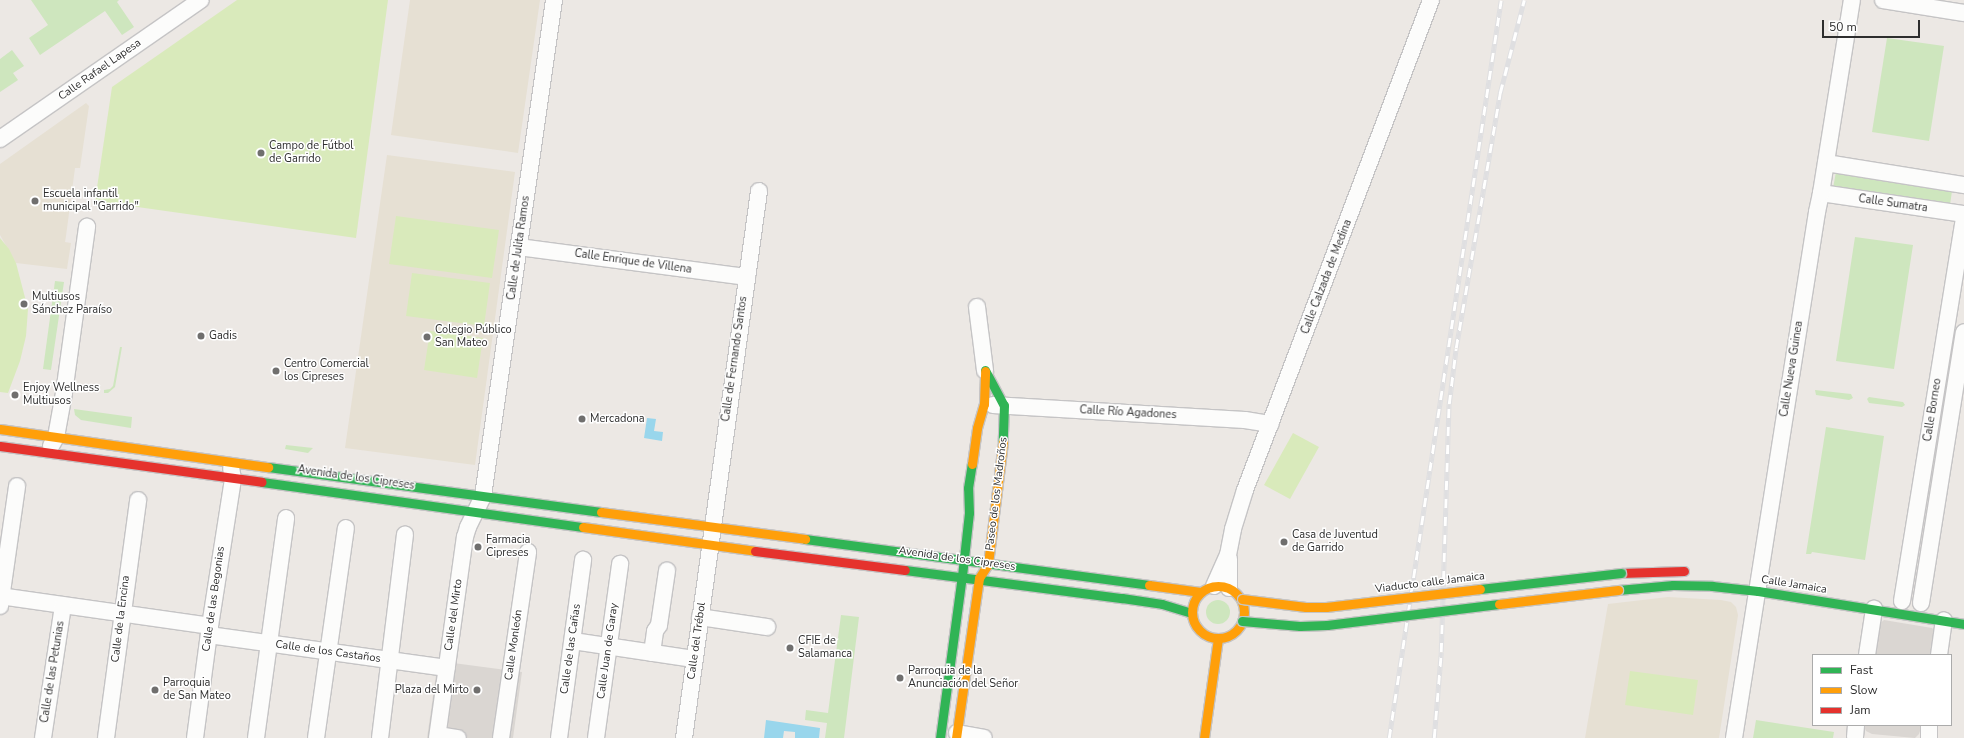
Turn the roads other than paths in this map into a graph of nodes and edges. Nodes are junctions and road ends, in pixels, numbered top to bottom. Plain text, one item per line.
1 (201, 0) edge
2 (554, 0) edge
3 (1431, 0) edge
4 (1852, 0) edge
5 (1883, 0) edge
6 (1964, 13) edge
7 (0, 139) edge
8 (1826, 164) junction
9 (1964, 185) edge
10 (759, 190) dead end
11 (1821, 193) junction
12 (1964, 214) edge
13 (1964, 220) edge
14 (87, 227) dead end
15 (519, 247) junction
16 (747, 277) junction
17 (977, 306) dead end
18 (1964, 332) edge
19 (985, 370) junction
20 (984, 404) junction
21 (1004, 405) junction
22 (1270, 424) junction
23 (0, 429) edge
24 (56, 436) junction
25 (0, 446) edge
26 (48, 453) junction
27 (230, 461) junction
28 (233, 479) junction
29 (17, 486) dead end
30 (483, 496) junction
31 (138, 500) dead end
32 (475, 511) junction
33 (286, 518) dead end
34 (712, 527) junction
35 (346, 528) dead end
36 (405, 535) dead end
37 (710, 545) junction
38 (528, 552) dead end
39 (583, 560) dead end
40 (963, 560) junction
41 (620, 564) dead end
42 (988, 564) junction
43 (667, 571) dead end
44 (1694, 571) dead end
45 (962, 576) junction
46 (979, 578) junction
47 (1759, 581) junction
48 (1215, 588) junction
49 (1242, 599) junction
50 (0, 600) edge
51 (1899, 600) joint
52 (1925, 604) joint
53 (63, 606) junction
54 (1874, 609) junction
55 (1192, 613) junction
56 (122, 614) junction
57 (700, 617) junction
58 (1944, 620) junction
59 (1242, 622) junction
60 (1964, 624) edge
61 (767, 627) dead end
62 (209, 630) junction
63 (1218, 638) junction
64 (573, 641) junction
65 (268, 643) junction
66 (609, 647) junction
67 (328, 652) junction
68 (652, 653) junction
69 (1867, 654) edge
70 (1939, 654) edge
71 (694, 659) junction
72 (390, 660) junction
73 (447, 668) junction
74 (1929, 726) edge
75 (438, 736) edge
76 (957, 736) edge
77 (43, 738) edge
78 (106, 738) edge
79 (195, 738) edge
80 (256, 738) edge
81 (316, 738) edge
82 (380, 738) edge
83 (458, 738) edge
84 (500, 738) edge
85 (559, 738) edge
86 (596, 738) edge
87 (684, 738) edge
88 (940, 738) edge
89 (984, 738) edge
90 (1204, 738) edge
91 (1734, 738) edge
92 (1930, 738) edge

1 - 7 street, Calle Rafael Lapesa
2 - 15 street, Calle de Julita Ramos
3 - 22 street, Calle Calzada de Medina
4 - 8 street, Calle Nueva Guinea
5 - 6 street
8 - 9 street
8 - 11 street, Calle Nueva Guinea
10 - 16 street, Calle de Fernando Santos
11 - 12 street, Calle Sumatra
11 - 47 street, Calle Nueva Guinea
13 - 51 street, Calle Borneo
14 - 24 street
15 - 16 street, Calle Enrique de Villena
15 - 30 street, Calle de Julita Ramos
16 - 34 street, Calle de Fernando Santos
17 - 19 street, Paseo de los Madroños
18 - 52 street, Calle Borneo
19 - 20 main road, Paseo de los Madroños
19 - 21 main road, Paseo de los Madroños
20 - 21 street, Calle Río Agadones
20 - 40 main road, Paseo de los Madroños
21 - 22 street, Calle Río Agadones
21 - 42 main road, Paseo de los Madroños
22 - 48 street, Calle Calzada de Medina
23 - 24 main road, Avenida de los Cipreses
24 - 26 street
24 - 27 main road, Avenida de los Cipreses
25 - 26 main road, Avenida de los Cipreses
26 - 28 main road, Avenida de los Cipreses
27 - 28 street, Calle de las Begonias
27 - 30 main road, Avenida de los Cipreses
28 - 32 main road, Avenida de los Cipreses
28 - 62 street, Calle de las Begonias
29 - 50 street
30 - 32 street, Calle del Mirto
30 - 34 main road, Avenida de los Cipreses
31 - 56 street, Calle de la Encina
32 - 37 main road, Avenida de los Cipreses
32 - 73 street, Calle del Mirto
33 - 65 street
34 - 37 street
34 - 40 main road, Avenida de los Cipreses
35 - 67 street
36 - 72 street
37 - 45 main road, Avenida de los Cipreses
37 - 57 street, Calle del Trébol
38 - 84 street, Calle Monleón
39 - 64 street, Calle de las Cañas
40 - 42 main road, Avenida de los Cipreses
40 - 45 main road, Paseo de los Madroños
41 - 66 street, Calle Juan de Garay
42 - 46 main road, Paseo de los Madroños
42 - 48 main road, Avenida de los Cipreses
43 - 68 street
44 - 49 main road, Viaducto calle Jamaica, bridge
45 - 46 main road, Avenida de los Cipreses
45 - 88 main road, Paseo de los Madroños
46 - 55 main road, Avenida de los Cipreses
46 - 76 main road, Paseo de los Madroños
47 - 54 main road, Calle Jamaica
47 - 59 main road, Calle Jamaica, bridge
47 - 91 street, Calle Nueva Guinea
48 - 49 main road
48 - 55 main road
49 - 59 main road
50 - 53 street, Calle de los Castaños
51 - 52 main road
53 - 56 street, Calle de los Castaños
53 - 77 street, Calle de las Petunias
54 - 58 main road, Calle Jamaica
54 - 69 street
55 - 63 main road
56 - 62 street, Calle de los Castaños
56 - 78 street, Calle de la Encina
57 - 61 street
57 - 71 street, Calle del Trébol
58 - 60 main road, Calle Jamaica
58 - 70 street
59 - 63 main road
62 - 65 street, Calle de los Castaños
62 - 79 street, Calle de las Begonias
63 - 90 main road
64 - 66 street
64 - 85 street, Calle de las Cañas
65 - 67 street, Calle de los Castaños
65 - 80 street
66 - 68 street
66 - 86 street, Calle Juan de Garay
67 - 72 street, Calle de los Castaños
67 - 81 street
68 - 71 street
71 - 87 street, Calle del Trébol
72 - 73 street, Calle de los Castaños
72 - 82 street
73 - 75 street, Calle del Mirto
74 - 92 street
75 - 83 street
76 - 89 street

